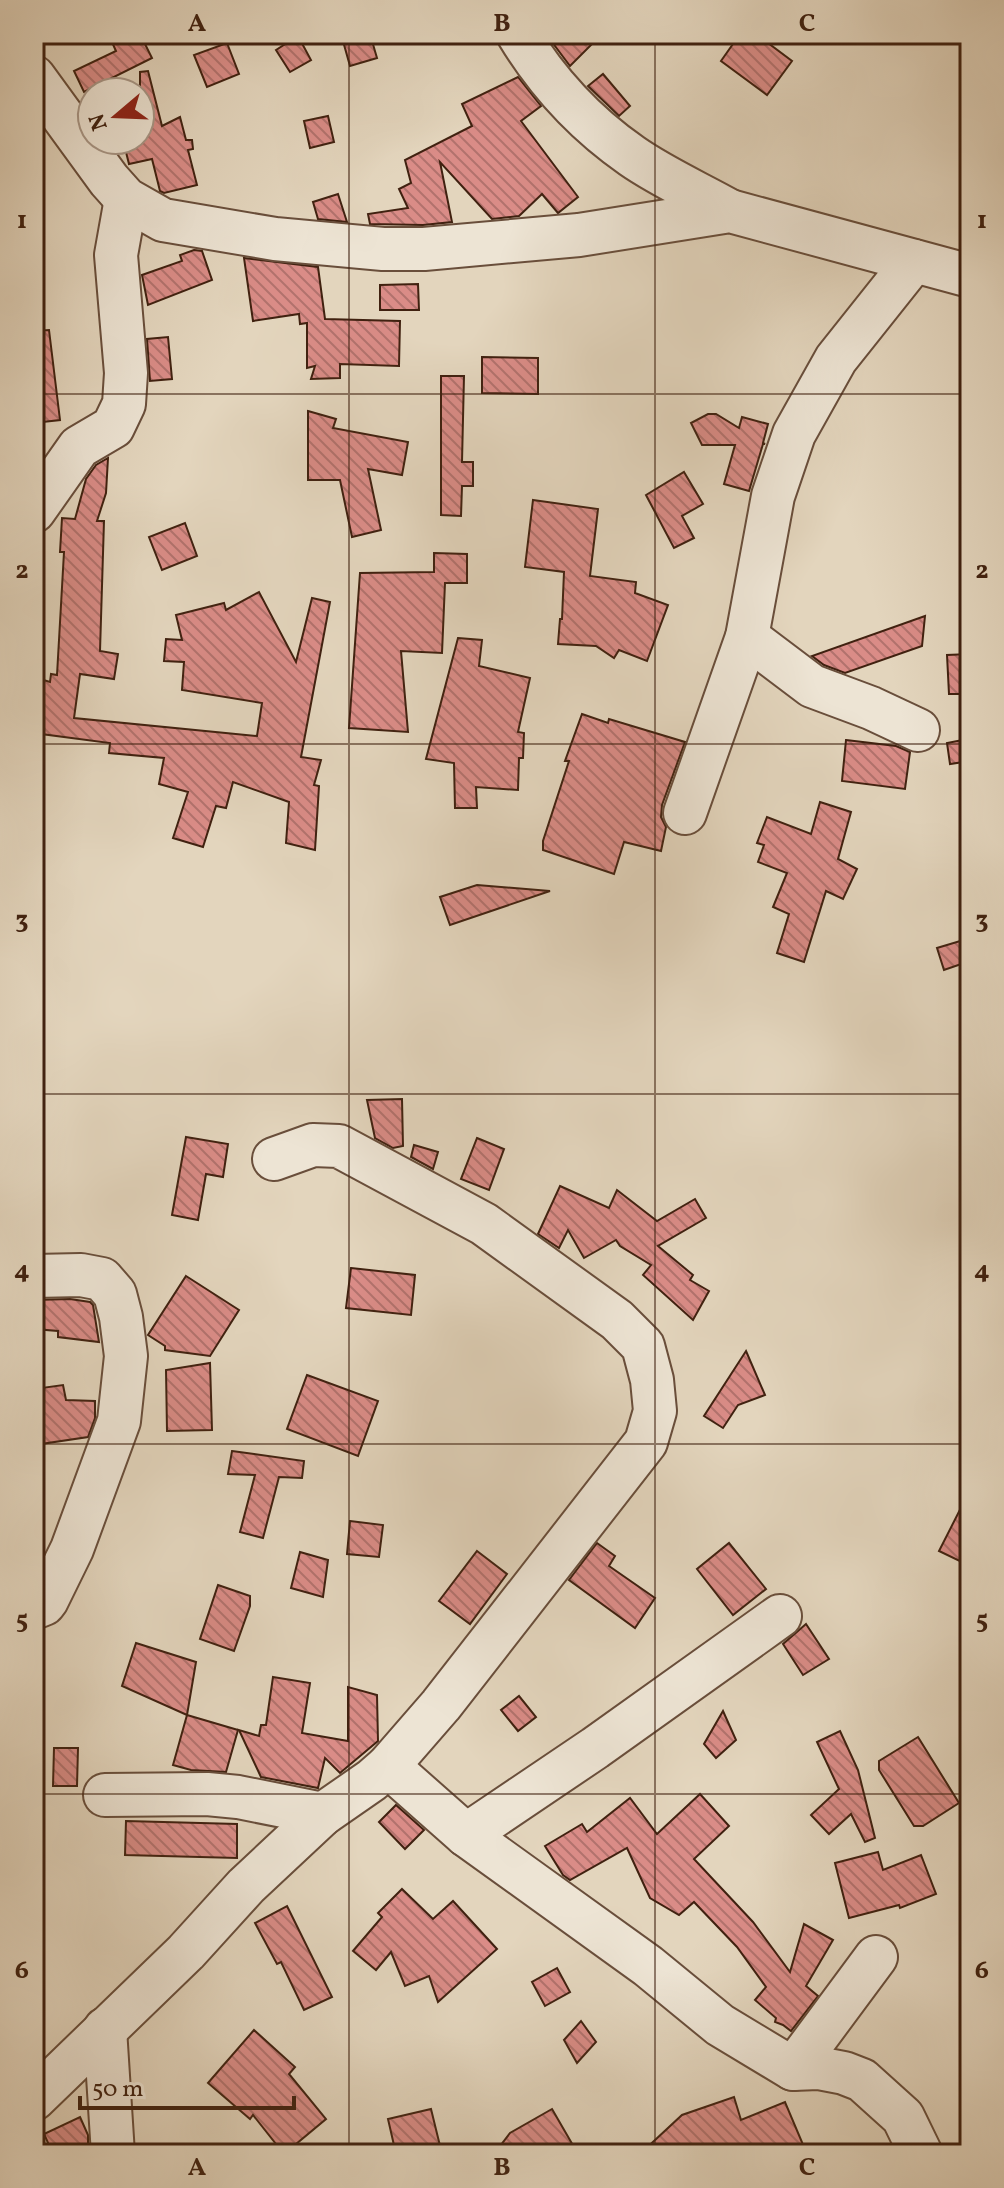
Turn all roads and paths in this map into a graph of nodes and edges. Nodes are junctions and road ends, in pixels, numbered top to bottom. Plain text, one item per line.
1 (518, 34) edge
2 (34, 77) edge
3 (126, 199) junction
4 (730, 211) junction
5 (914, 261) junction
6 (970, 276) edge
7 (34, 511) edge
8 (747, 637) junction
9 (918, 730) dead end
10 (685, 813) dead end
11 (274, 1159) dead end
12 (34, 1276) edge
13 (34, 1608) edge
14 (780, 1616) dead end
15 (388, 1766) junction
16 (105, 1795) dead end
17 (323, 1814) junction
18 (466, 1835) junction
19 (876, 1957) dead end
20 (105, 2029) junction
21 (793, 2069) junction
22 (34, 2099) edge
23 (113, 2154) edge
24 (921, 2154) edge

1 - 4 street
2 - 3 street
3 - 4 street
3 - 7 street
4 - 5 street
5 - 6 street
5 - 8 street
8 - 9 street
8 - 10 street
11 - 15 street
12 - 13 street
14 - 18 street
15 - 17 street
15 - 18 street
16 - 17 street
17 - 20 street
18 - 21 street
19 - 21 street
20 - 22 street
20 - 23 street
21 - 24 street

